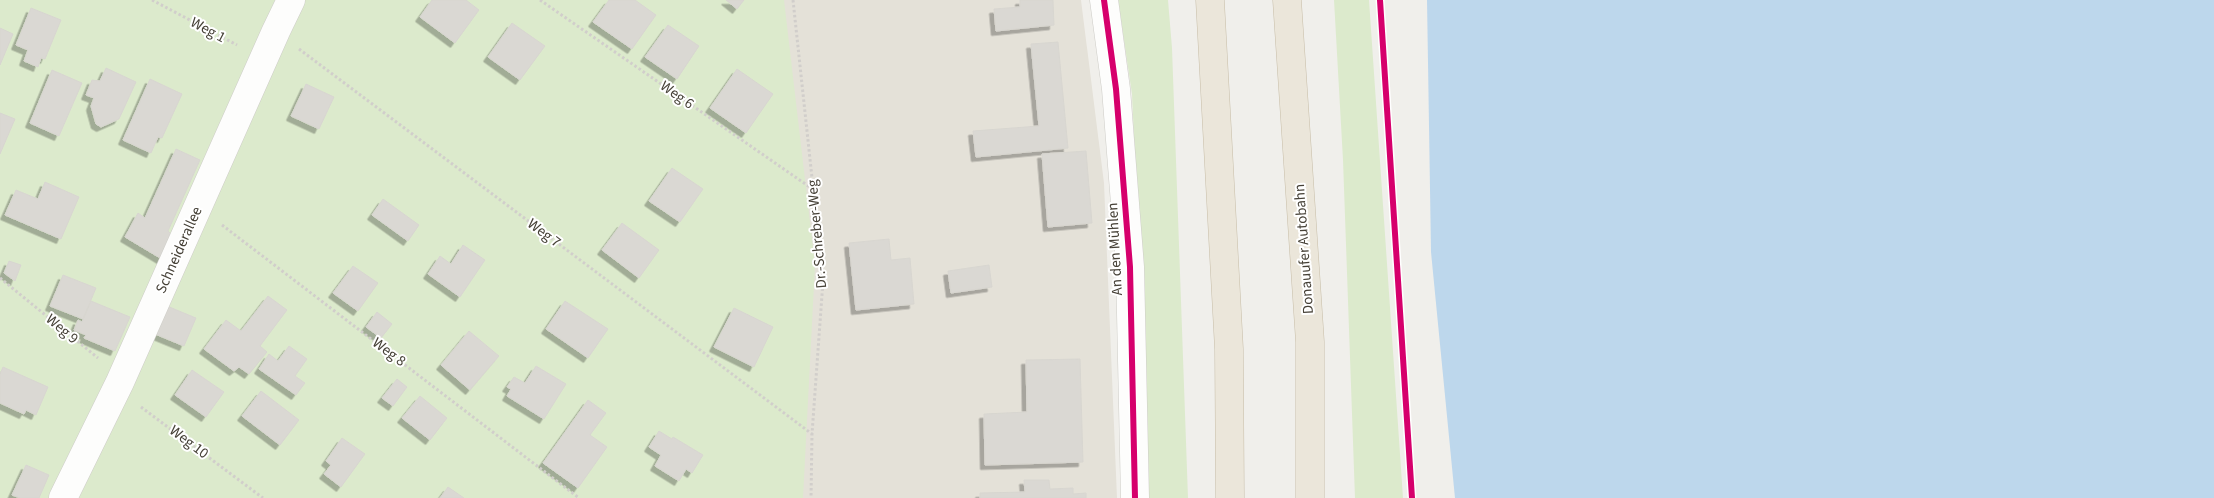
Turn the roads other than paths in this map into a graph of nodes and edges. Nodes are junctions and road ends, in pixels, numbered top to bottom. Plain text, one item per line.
1 (292, 0) edge
2 (1104, 0) edge
3 (1210, 0) edge
4 (1287, 0) edge
5 (63, 498) edge
6 (1135, 498) edge
7 (1230, 498) edge
8 (1310, 498) edge

1 - 5 street, Schneiderallee
2 - 6 street, An den Mühlen
3 - 7 highway
4 - 8 highway, Donauufer Autobahn

